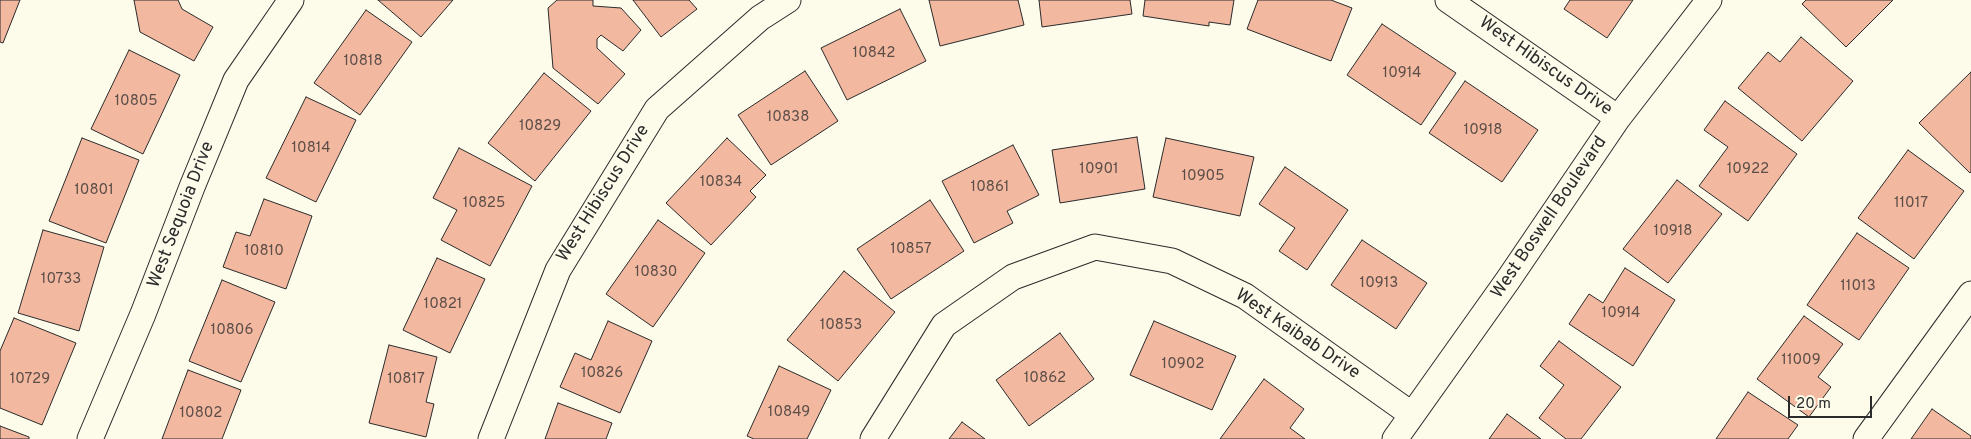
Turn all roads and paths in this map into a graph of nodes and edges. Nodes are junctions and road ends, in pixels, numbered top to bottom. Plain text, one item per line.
1 (291, 0) edge
2 (788, 0) edge
3 (1448, 0) edge
4 (1709, 0) edge
5 (1618, 118) junction
6 (1971, 294) edge
7 (1411, 414) junction
8 (90, 439) edge
9 (491, 439) edge
10 (873, 439) edge
11 (1395, 439) edge
12 (1866, 439) edge

1 - 8 street, West Sequoia Drive
2 - 9 street, West Hibiscus Drive
3 - 5 street, West Hibiscus Drive
4 - 5 street, West Boswell Boulevard
5 - 7 street, West Boswell Boulevard
6 - 12 street
7 - 10 street, West Kaibab Drive
7 - 11 street, West Boswell Boulevard

